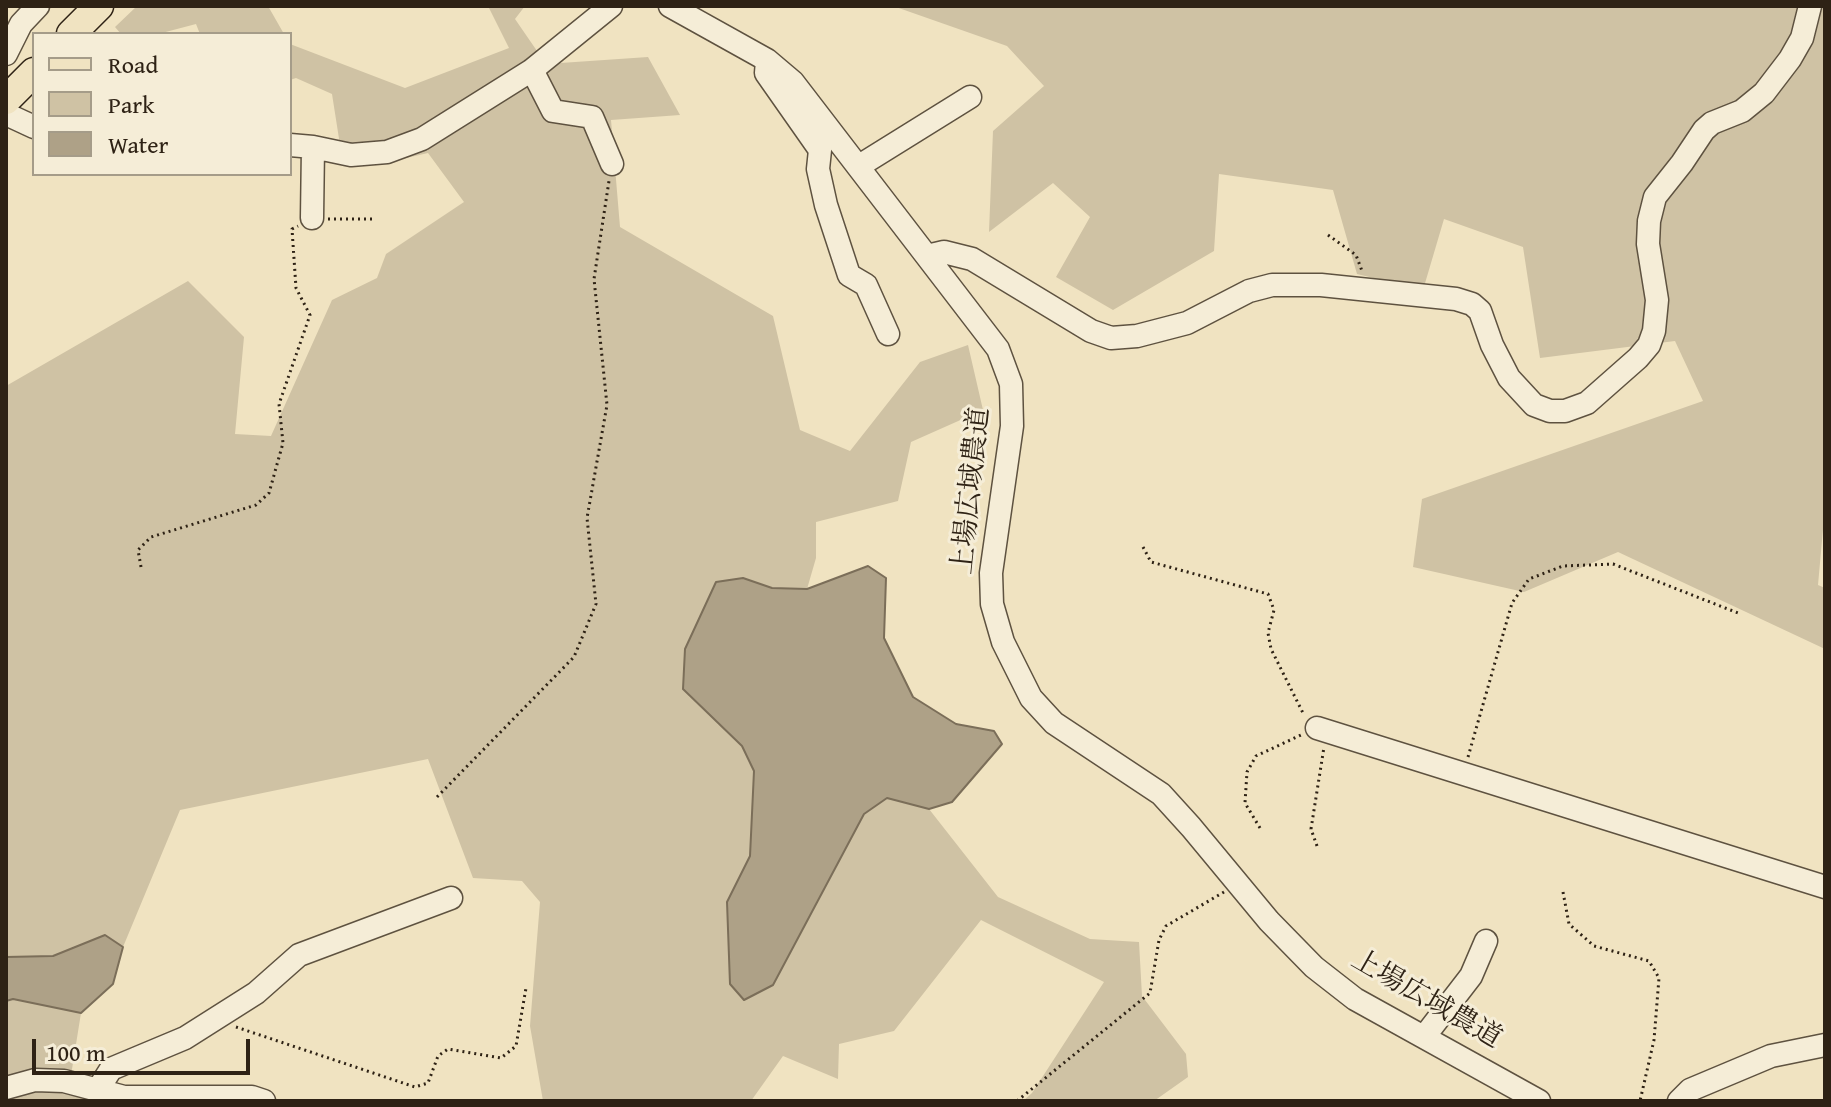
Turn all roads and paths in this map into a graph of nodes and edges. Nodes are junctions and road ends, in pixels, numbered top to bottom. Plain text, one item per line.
1 (38, 6) edge
2 (99, 6) edge
3 (611, 6) edge
4 (1810, 6) edge
5 (675, 7) edge
6 (73, 32) edge
7 (6, 54) edge
8 (767, 60) junction
9 (532, 70) junction
10 (32, 74) edge
11 (970, 97) dead end
12 (6, 100) edge
13 (6, 114) edge
14 (32, 126) edge
15 (301, 146) edge
16 (612, 164) joint
17 (859, 166) junction
18 (312, 218) junction
19 (372, 219) dead end
20 (1328, 235) dead end
21 (927, 256) junction
22 (1368, 290) junction
23 (888, 334) dead end
24 (1143, 547) dead end
25 (141, 567) dead end
26 (1738, 613) dead end
27 (1324, 730) junction
28 (1463, 772) junction
29 (437, 797) dead end
30 (1260, 828) dead end
31 (1317, 846) dead end
32 (1239, 884) junction
33 (1825, 887) edge
34 (1563, 892) dead end
35 (451, 898) dead end
36 (1486, 941) dead end
37 (526, 988) dead end
38 (214, 1020) junction
39 (1424, 1037) junction
40 (1825, 1045) edge
41 (6, 1088) edge
42 (97, 1091) junction
43 (264, 1101) edge
44 (1017, 1101) edge
45 (1539, 1101) edge
46 (1640, 1101) edge
47 (1679, 1101) edge

1 - 7 street
2 - 6 main road
3 - 9 street
4 - 22 street
5 - 8 street, 上場広域農道
8 - 17 street, 上場広域農道
8 - 23 street
9 - 15 street
9 - 16 street
10 - 12 main road
11 - 17 street
13 - 14 street
15 - 18 street
16 - 29 path
17 - 21 street, 上場広域農道
18 - 19 path
18 - 25 path
20 - 22 path
21 - 22 street
21 - 32 street, 上場広域農道
24 - 27 path
26 - 28 path
27 - 28 street
27 - 30 path
27 - 31 path
28 - 33 street
32 - 39 street, 上場広域農道
32 - 44 path
34 - 46 path
35 - 38 street
36 - 39 street
37 - 38 path
38 - 42 street
39 - 45 street, 上場広域農道
40 - 47 street
41 - 42 street
42 - 43 street

